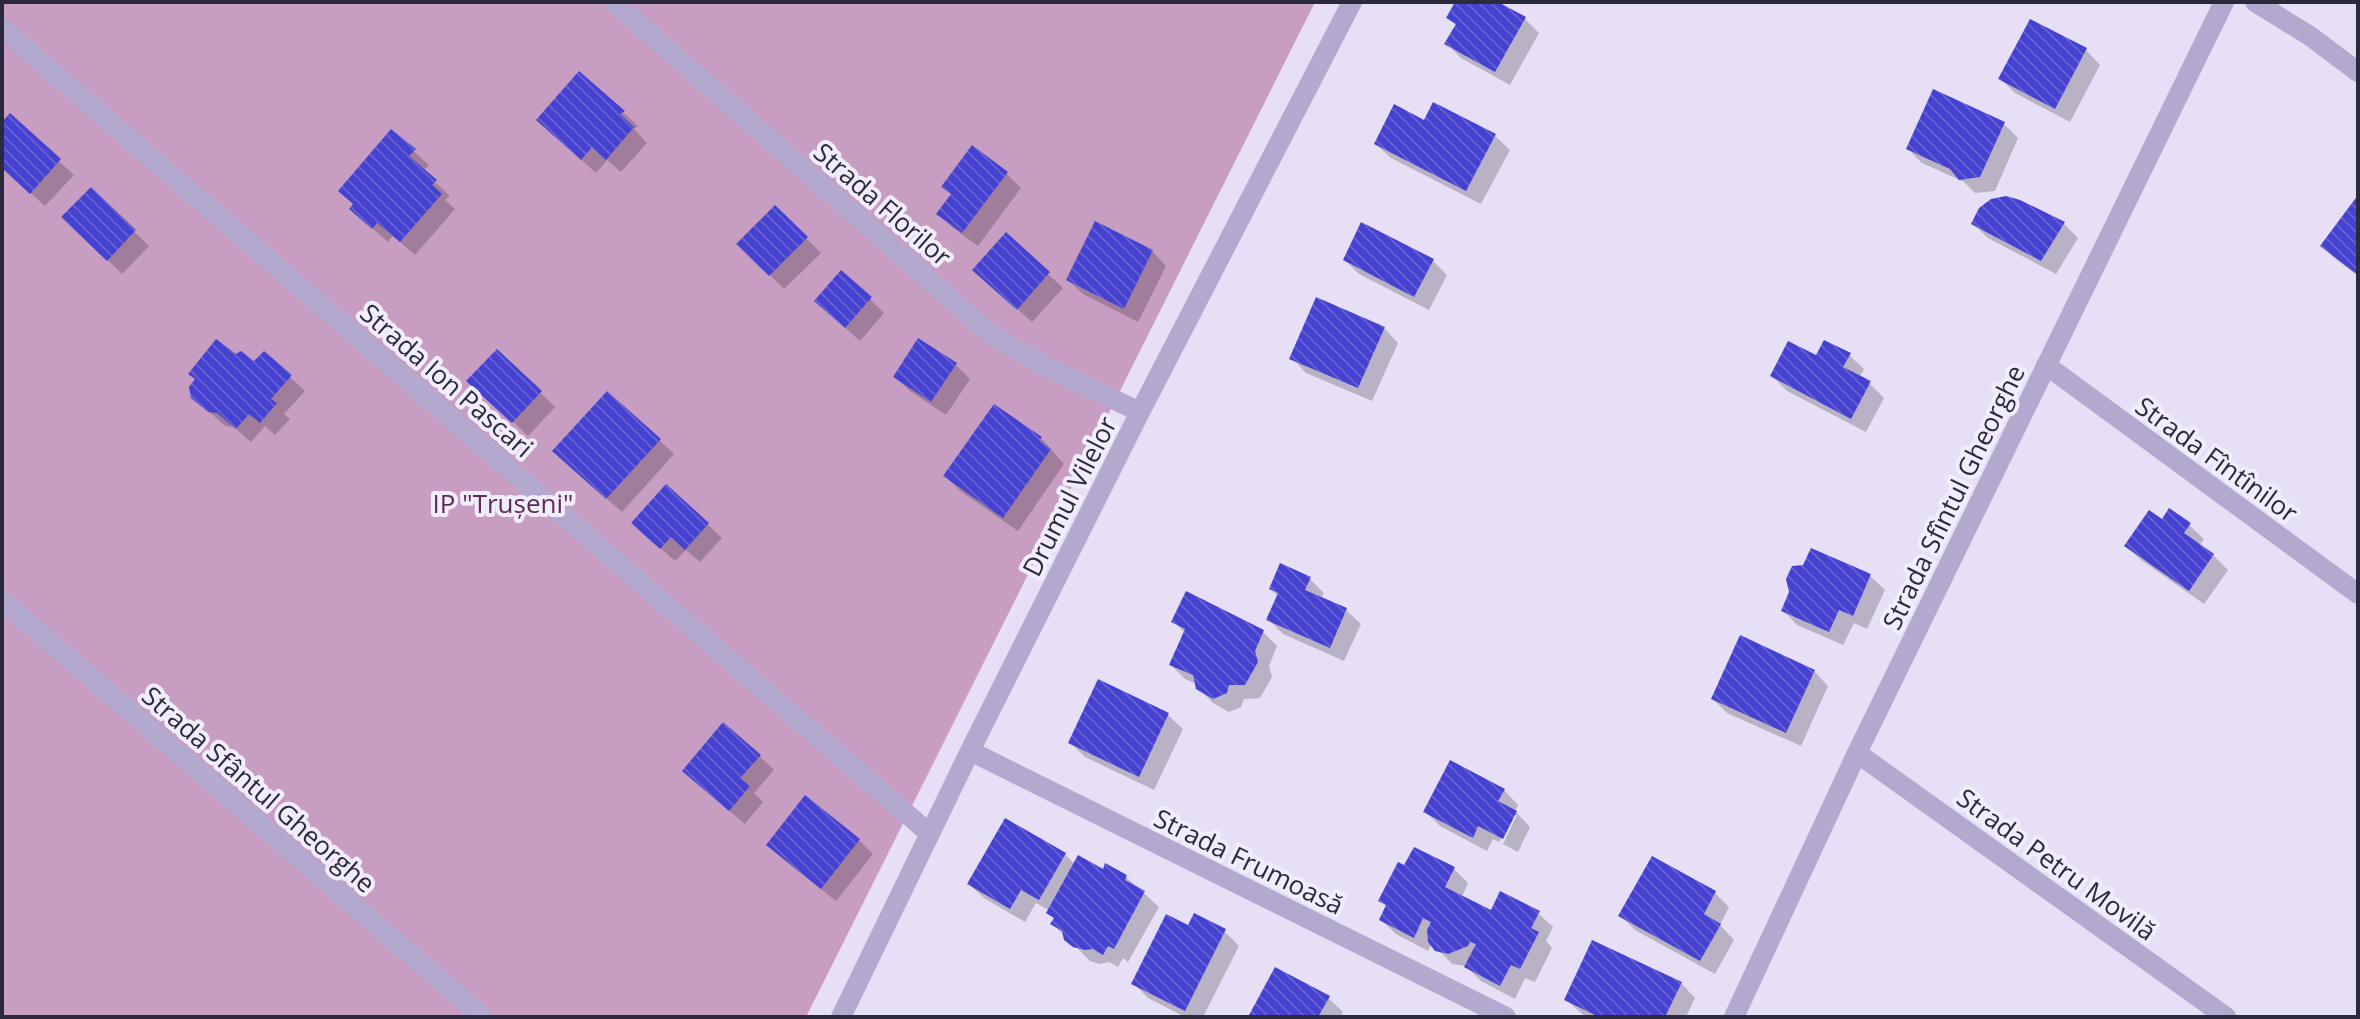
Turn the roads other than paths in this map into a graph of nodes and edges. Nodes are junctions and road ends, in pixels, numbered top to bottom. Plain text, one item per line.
1 (614, 2) edge
2 (1352, 2) edge
3 (2224, 2) edge
4 (2255, 2) edge
5 (2, 28) edge
6 (2358, 72) edge
7 (2046, 365) junction
8 (1140, 412) junction
9 (2358, 594) edge
10 (2, 600) edge
11 (970, 751) junction
12 (1857, 753) junction
13 (930, 834) junction
14 (483, 1017) edge
15 (841, 1017) edge
16 (1506, 1017) edge
17 (1734, 1017) edge
18 (2226, 1017) edge

1 - 8 street, Strada Florilor
2 - 8 street, Drumul Vilelor
3 - 7 street, Strada Sfîntul Gheorghe
4 - 6 street
5 - 13 street, Strada Ion Pascari
7 - 9 street, Strada Fîntînilor
7 - 12 street, Strada Sfîntul Gheorghe
8 - 11 street, Drumul Vilelor
10 - 14 street, Strada Sfântul Gheorghe
11 - 13 street, Drumul Vilelor
11 - 16 street, Strada Frumoasă
12 - 17 street, Strada Sfîntul Gheorghe
12 - 18 street, Strada Petru Movilă
13 - 15 street, Drumul Vilelor

